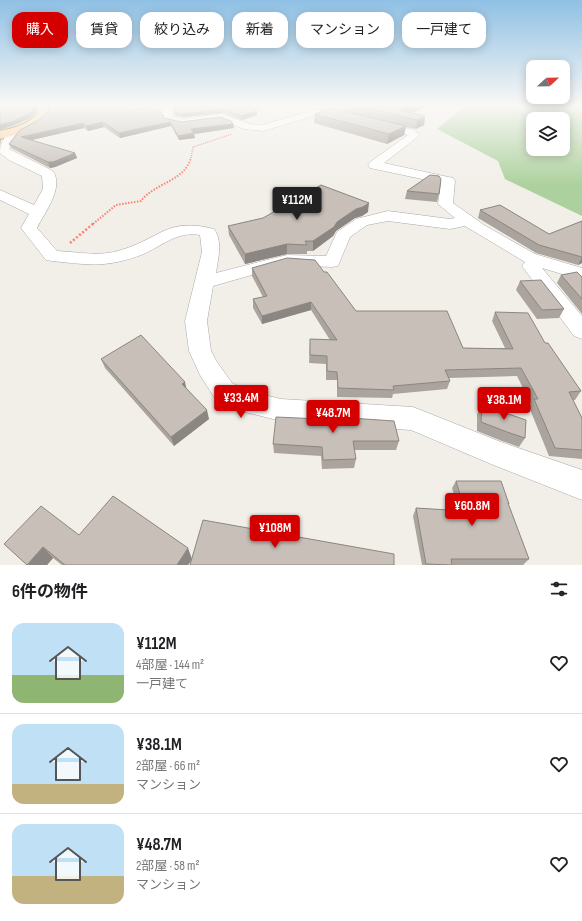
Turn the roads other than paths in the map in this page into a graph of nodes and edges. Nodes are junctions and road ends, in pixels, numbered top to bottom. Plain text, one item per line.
1 (16, 132) edge
2 (411, 132) edge
3 (0, 194) edge
4 (36, 212) junction
5 (467, 220) junction
6 (531, 266) dead end
7 (582, 274) edge
8 (204, 282) junction
9 (582, 331) edge
10 (582, 485) edge

1 - 4 street
2 - 5 street
3 - 4 street
4 - 8 street
5 - 7 street
5 - 8 street
6 - 9 street
8 - 10 street

